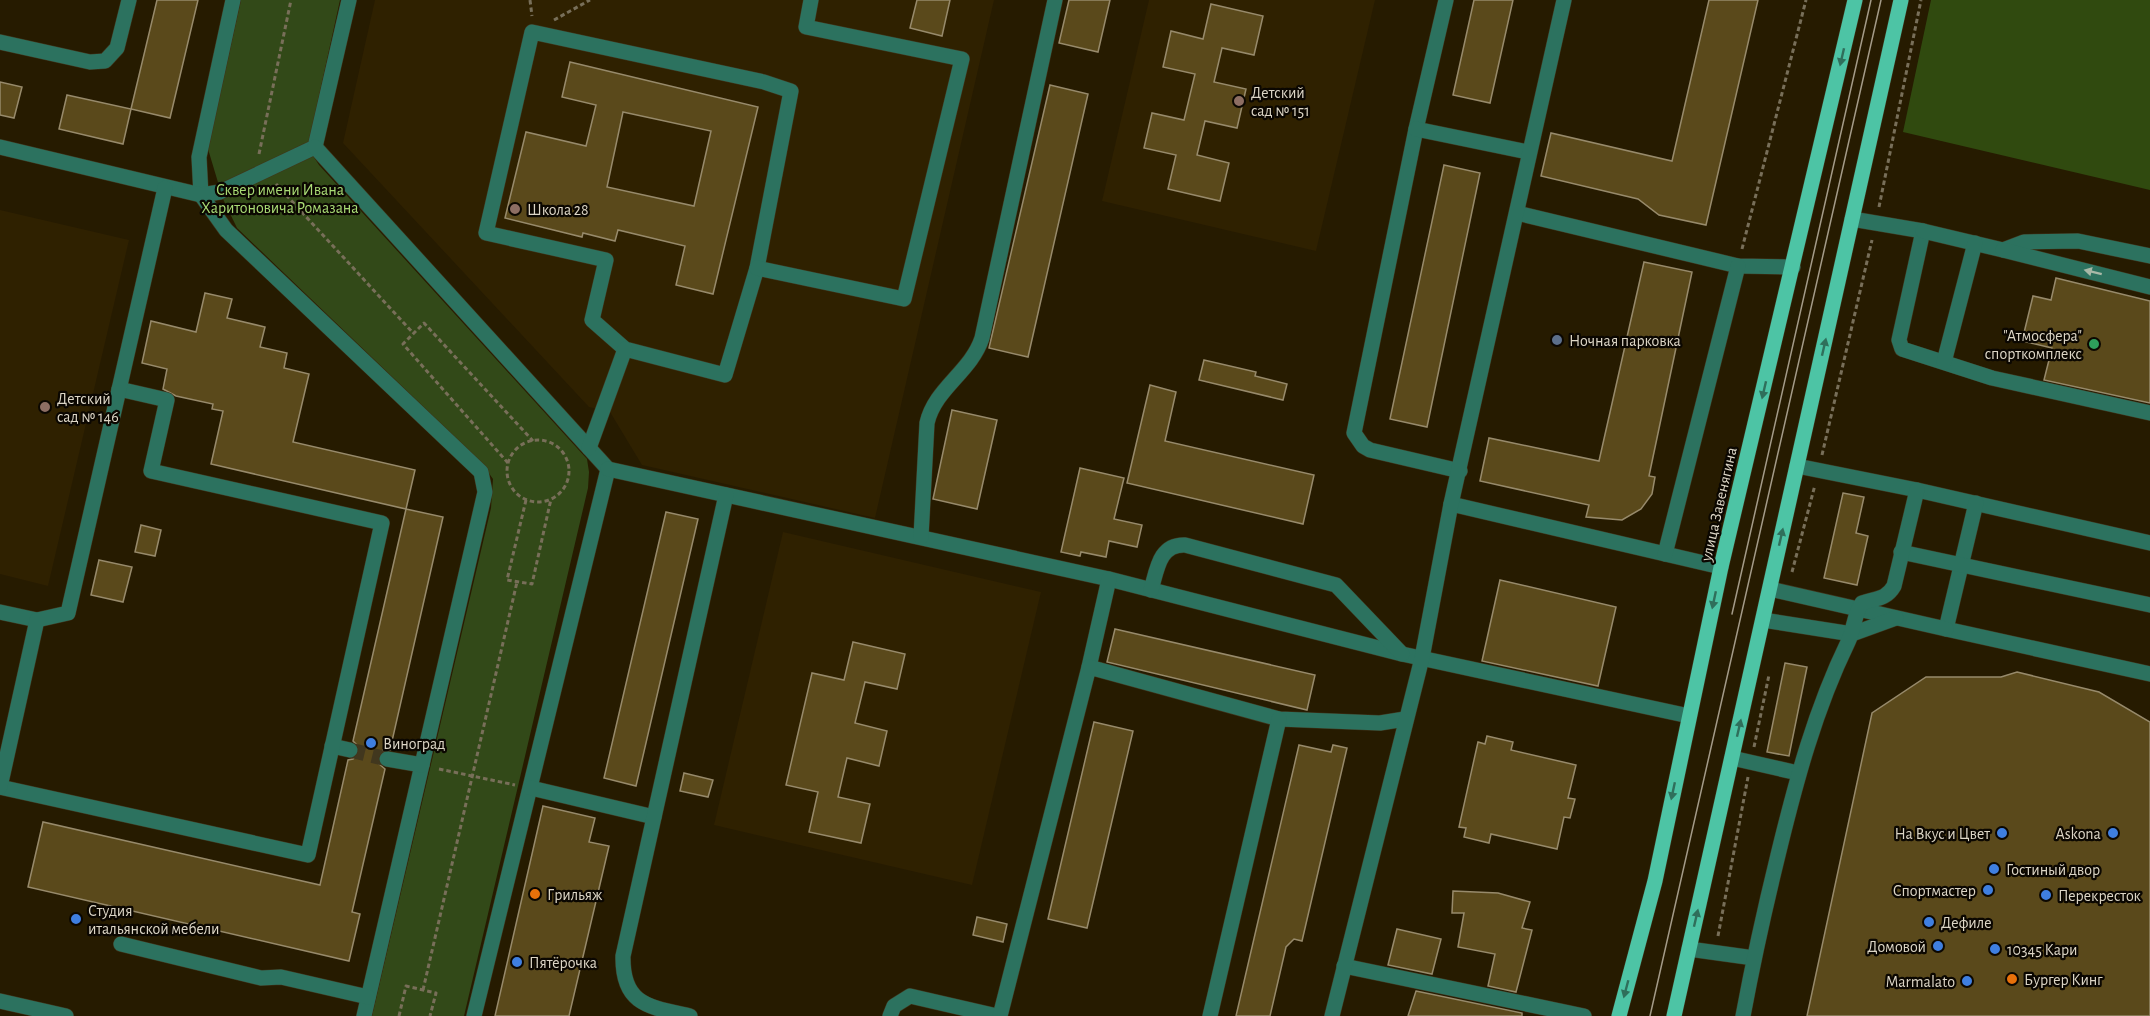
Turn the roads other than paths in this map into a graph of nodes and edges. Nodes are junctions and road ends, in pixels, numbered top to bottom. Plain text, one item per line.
1 (129, 0) edge
2 (233, 0) edge
3 (349, 0) edge
4 (811, 0) edge
5 (1055, 0) edge
6 (1446, 0) edge
7 (1564, 0) edge
8 (1855, 0) edge
9 (1901, 0) edge
10 (0, 42) edge
11 (1416, 129) junction
12 (0, 147) edge
13 (315, 147) junction
14 (1528, 152) junction
15 (165, 188) junction
16 (201, 195) junction
17 (1517, 213) junction
18 (1852, 219) junction
19 (1923, 231) junction
20 (1975, 243) junction
21 (2003, 250) junction
22 (2150, 256) edge
23 (1738, 266) junction
24 (1793, 267) junction
25 (757, 268) junction
26 (2150, 287) edge
27 (625, 349) junction
28 (1944, 362) junction
29 (119, 389) junction
30 (2150, 413) edge
31 (589, 448) junction
32 (1797, 466) junction
33 (608, 469) junction
34 (1460, 471) junction
35 (1917, 490) junction
36 (726, 495) junction
37 (1451, 504) junction
38 (1976, 504) junction
39 (921, 537) junction
40 (2150, 543) edge
41 (1901, 552) junction
42 (1665, 554) junction
43 (1962, 565) junction
44 (1721, 567) junction
45 (1110, 579) junction
46 (1770, 589) junction
47 (1151, 590) junction
48 (2150, 605) edge
49 (1859, 607) junction
50 (0, 612) edge
51 (1896, 618) junction
52 (38, 620) junction
53 (1763, 620) junction
54 (1946, 629) junction
55 (1852, 634) junction
56 (1402, 654) junction
57 (1422, 658) junction
58 (1089, 667) junction
59 (2150, 674) edge
60 (1689, 716) junction
61 (1279, 719) junction
62 (1406, 719) junction
63 (332, 746) junction
64 (350, 750) tunnel mouth
65 (1732, 758) junction
66 (387, 759) tunnel mouth
67 (423, 765) junction
68 (1798, 773) junction
69 (0, 787) edge
70 (531, 788) junction
71 (654, 817) junction
72 (121, 944) dead end
73 (1689, 949) junction
74 (1754, 958) junction
75 (1344, 966) junction
76 (368, 997) junction
77 (0, 1001) edge
78 (66, 1016) edge
79 (364, 1016) edge
80 (474, 1016) edge
81 (690, 1016) edge
82 (890, 1016) edge
83 (998, 1016) edge
84 (1210, 1016) edge
85 (1332, 1016) edge
86 (1584, 1016) edge
87 (1619, 1016) edge
88 (1674, 1016) edge
89 (1743, 1016) edge

1 - 10 lane
2 - 16 lane
3 - 13 lane
4 - 25 lane
5 - 39 lane
6 - 11 lane
7 - 14 lane
8 -> 24 main road, улица Завенягина
9 - 18 main road
11 - 14 lane
11 - 34 lane
12 - 15 lane
13 - 16 lane
13 - 31 lane
14 - 17 lane
15 - 16 lane
15 - 29 lane
16 - 67 lane
17 - 23 lane
17 - 34 lane
18 - 19 lane
32 -> 18 main road
19 - 20 lane
19 - 28 lane
20 - 21 lane
20 - 28 lane
21 - 22 lane
26 -> 21 lane
23 - 24 lane
23 - 42 lane
24 -> 44 main road, улица Завенягина
25 - 27 lane
25 - 27 lane
27 - 31 lane
28 - 30 lane
29 - 52 lane
29 - 63 lane
31 - 33 lane
32 - 35 lane
46 -> 32 main road
33 - 36 lane
33 - 70 lane
34 - 37 lane
35 - 38 lane
35 - 41 lane
36 - 39 lane
36 - 71 lane
37 - 42 lane
37 - 57 lane
38 - 40 lane
38 - 43 lane
39 - 45 lane
41 - 43 lane
41 - 49 lane
42 - 44 lane
43 - 48 lane
43 - 54 lane
44 -> 60 main road, улица Завенягина
45 - 47 lane
45 - 58 lane
46 - 49 lane
46 - 53 main road
47 - 56 lane
47 - 56 lane
49 - 51 lane
49 - 55 lane
50 - 52 lane
51 - 54 lane
51 - 55 lane
52 - 69 lane
53 - 55 lane
65 -> 53 main road
54 - 59 lane
55 - 68 lane
56 - 57 lane
57 - 60 lane
57 - 62 lane
58 - 61 lane
58 - 83 lane
60 -> 87 main road, улица Завенягина
61 - 62 lane
61 - 84 lane
62 - 75 lane
63 - 64 lane
63 - 69 lane
65 - 68 lane
73 -> 65 main road
66 - 67 lane
67 - 76 lane
68 - 74 lane
70 - 71 lane
70 - 80 lane
71 - 81 lane
72 - 76 lane
73 - 74 lane
73 - 88 main road
74 - 89 lane
75 - 85 lane
75 - 86 lane
76 - 79 lane
77 - 78 lane
82 - 83 lane

